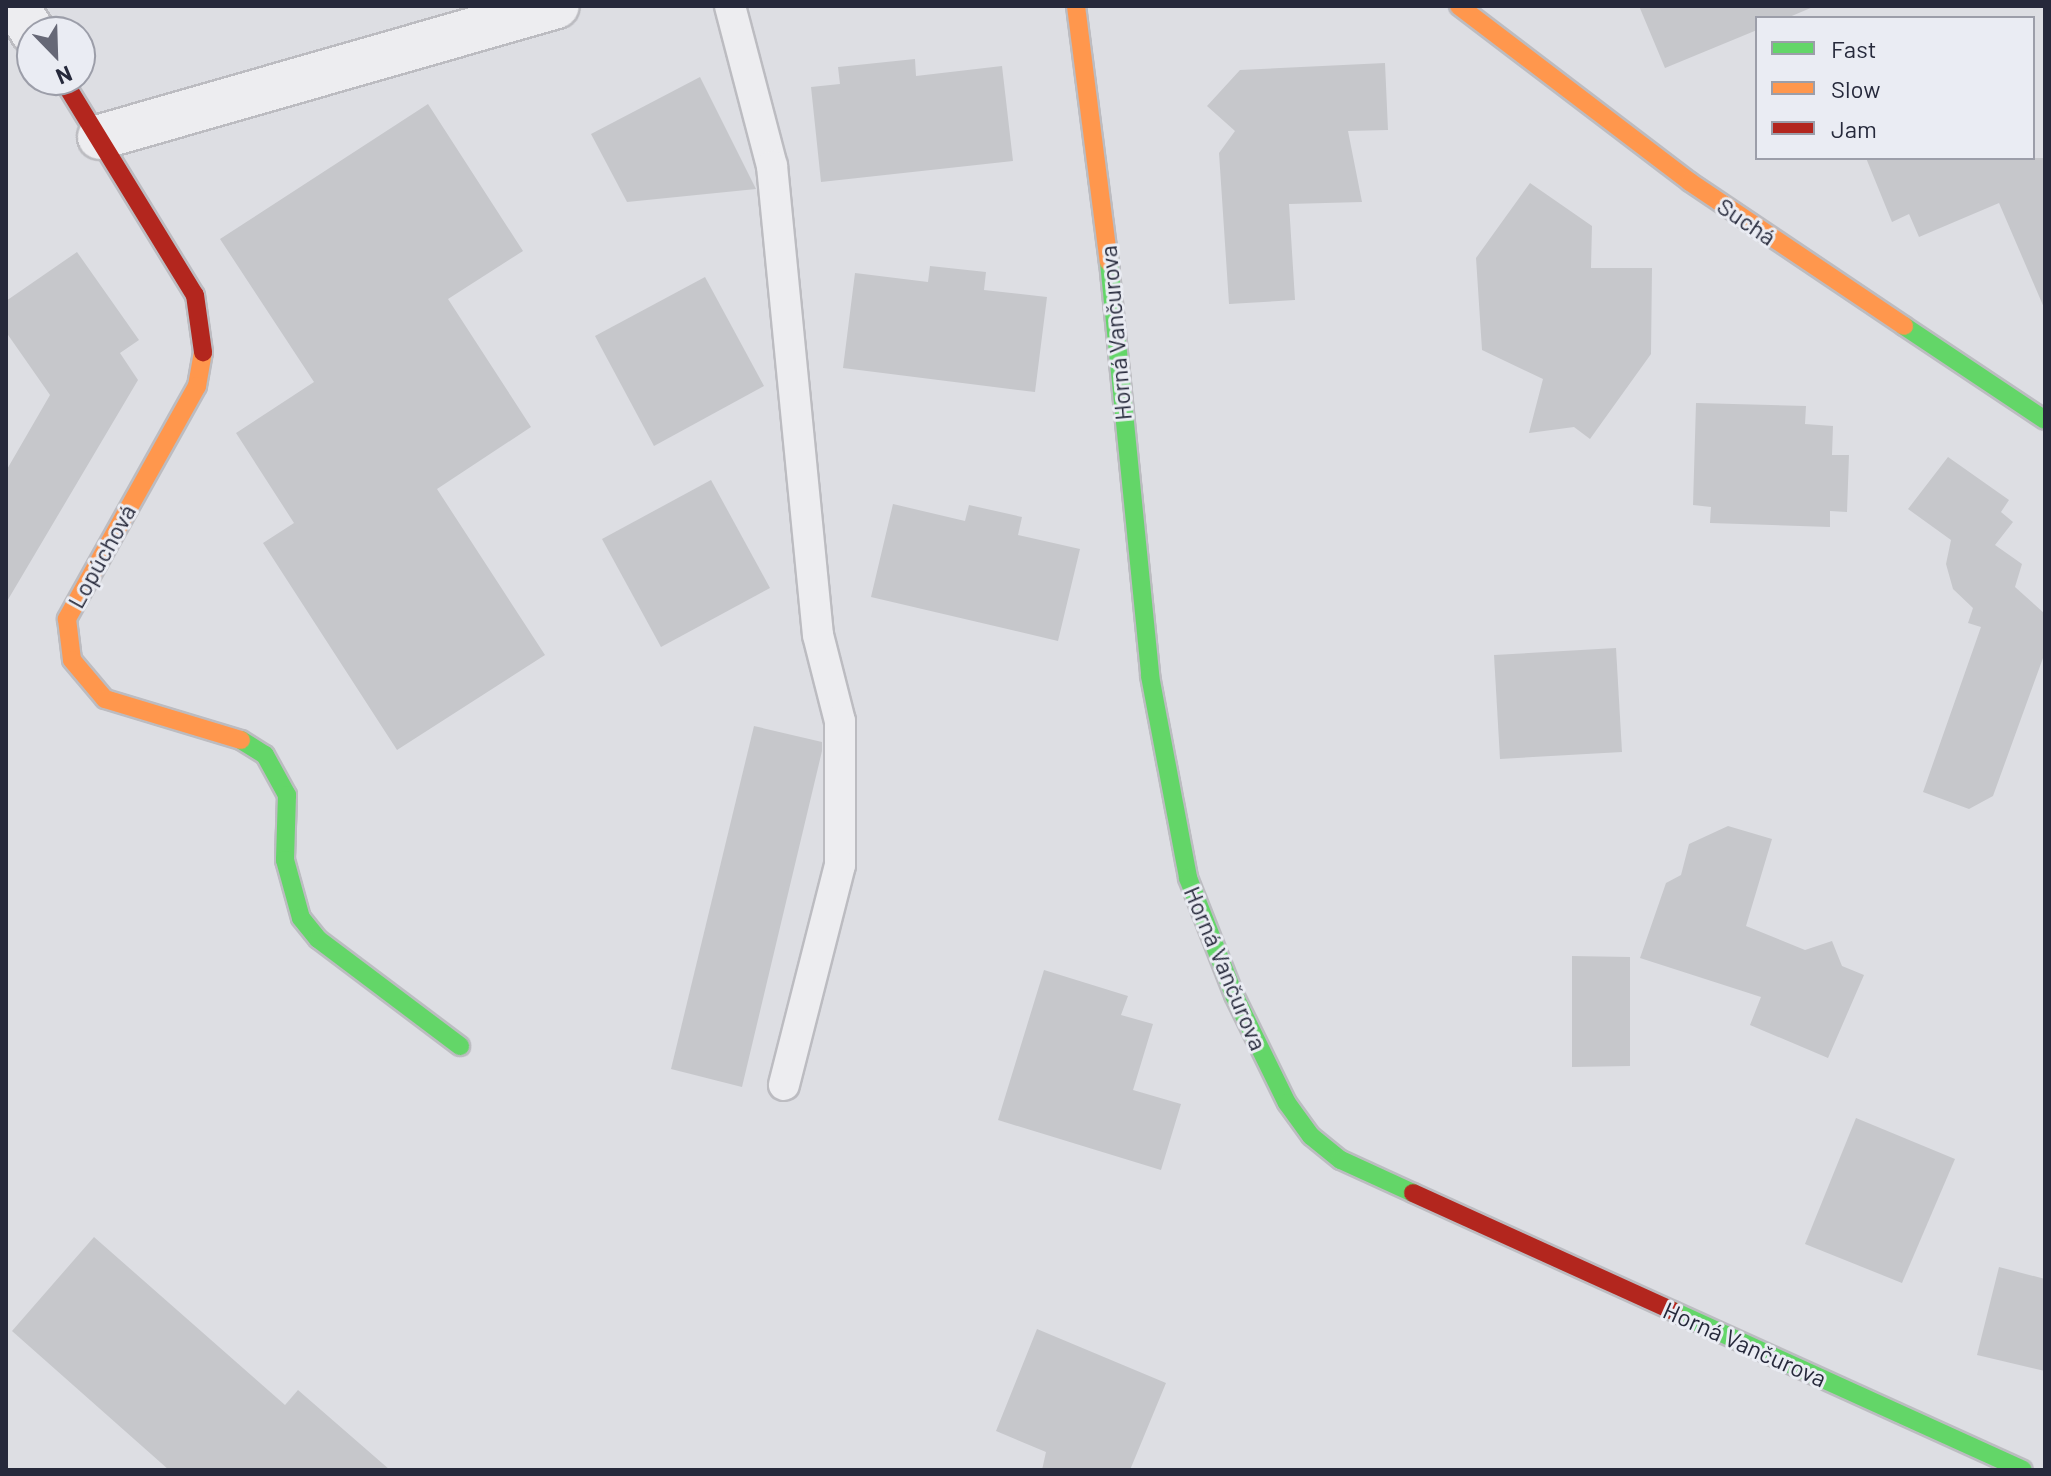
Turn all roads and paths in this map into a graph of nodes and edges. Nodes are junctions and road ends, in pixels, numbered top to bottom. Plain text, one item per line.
1 (557, 6) edge
2 (730, 6) edge
3 (1076, 6) edge
4 (1459, 6) edge
5 (73, 96) edge
6 (100, 137) junction
7 (2045, 420) edge
8 (460, 1046) dead end
9 (784, 1085) dead end
10 (2023, 1470) edge

1 - 6 street
2 - 9 lane
3 - 10 street, Horná Vančurova
4 - 7 street, Suchá
5 - 6 street, Lopúchová
6 - 8 street, Lopúchová

